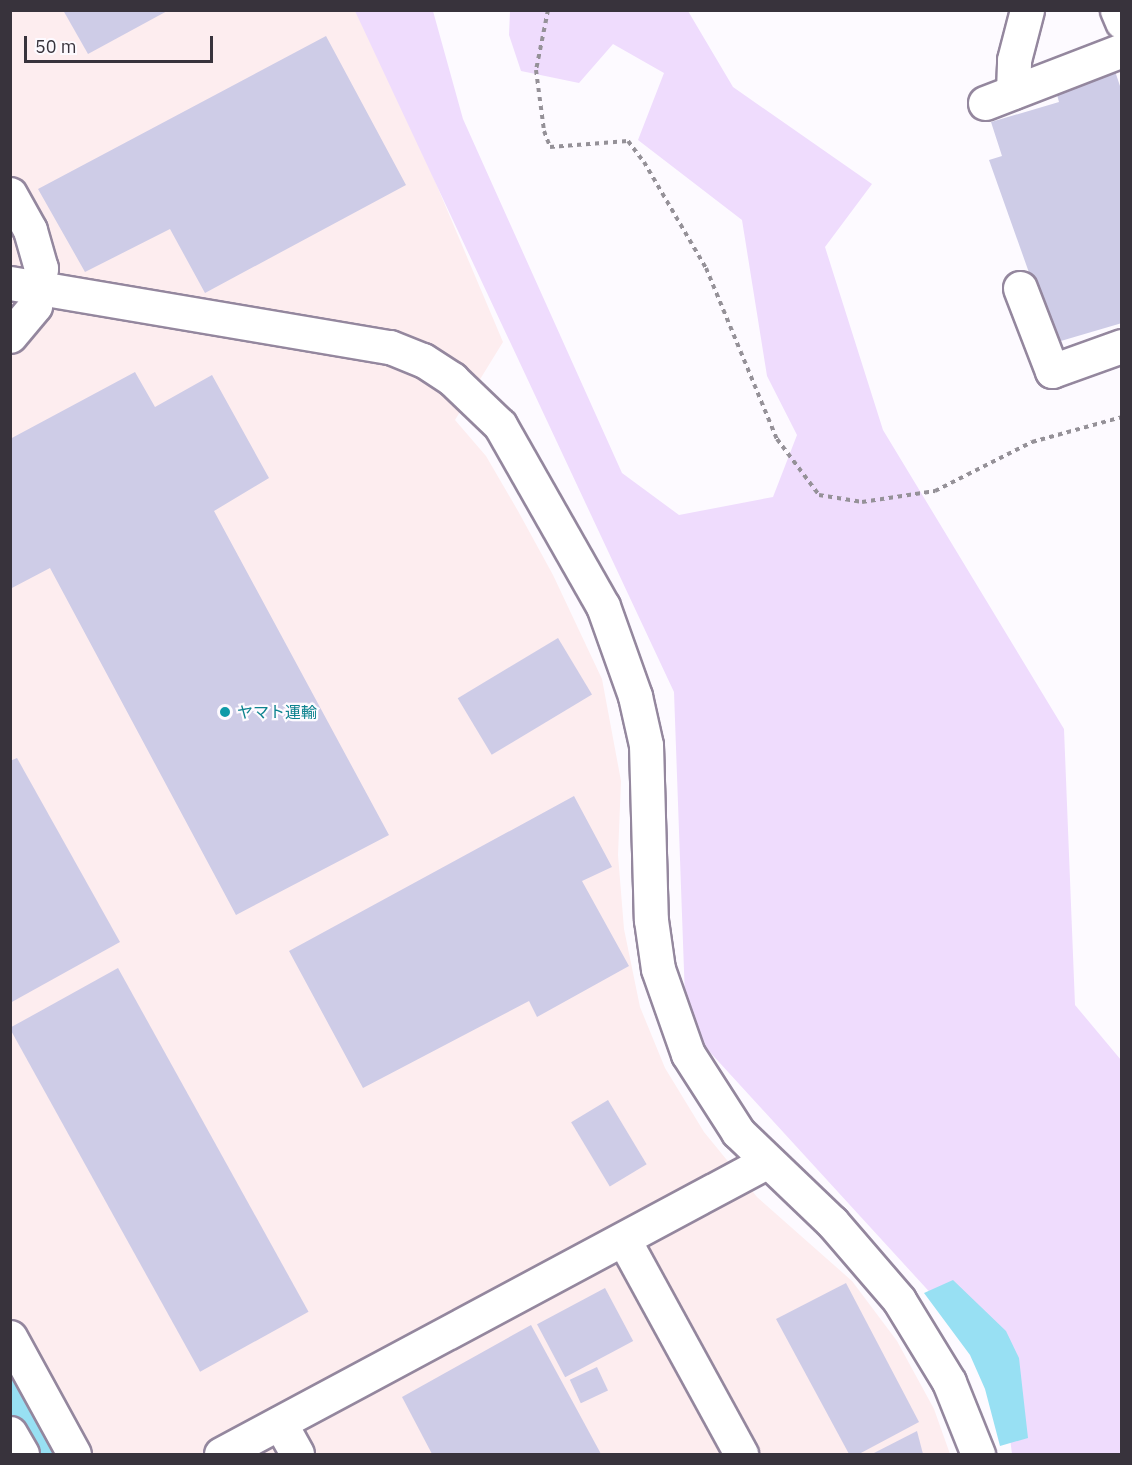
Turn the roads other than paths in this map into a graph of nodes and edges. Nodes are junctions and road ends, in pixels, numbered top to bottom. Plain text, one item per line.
1 (1027, 10) edge
2 (1117, 10) edge
3 (1122, 22) edge
4 (1122, 50) edge
5 (10, 194) edge
6 (26, 285) edge
7 (1020, 288) dead end
8 (10, 336) edge
9 (1122, 346) edge
10 (766, 1162) junction
11 (624, 1240) junction
12 (10, 1337) edge
13 (280, 1423) junction
14 (10, 1433) edge
15 (22, 1455) edge
16 (74, 1455) edge
17 (221, 1455) edge
18 (297, 1455) edge
19 (741, 1455) edge
20 (978, 1455) edge

1 - 4 street
2 - 3 street
5 - 6 street
6 - 8 street
6 - 10 street
7 - 9 street
10 - 11 street
10 - 20 street
11 - 13 street
11 - 19 street
12 - 16 street
13 - 17 street
13 - 18 street
14 - 15 street

